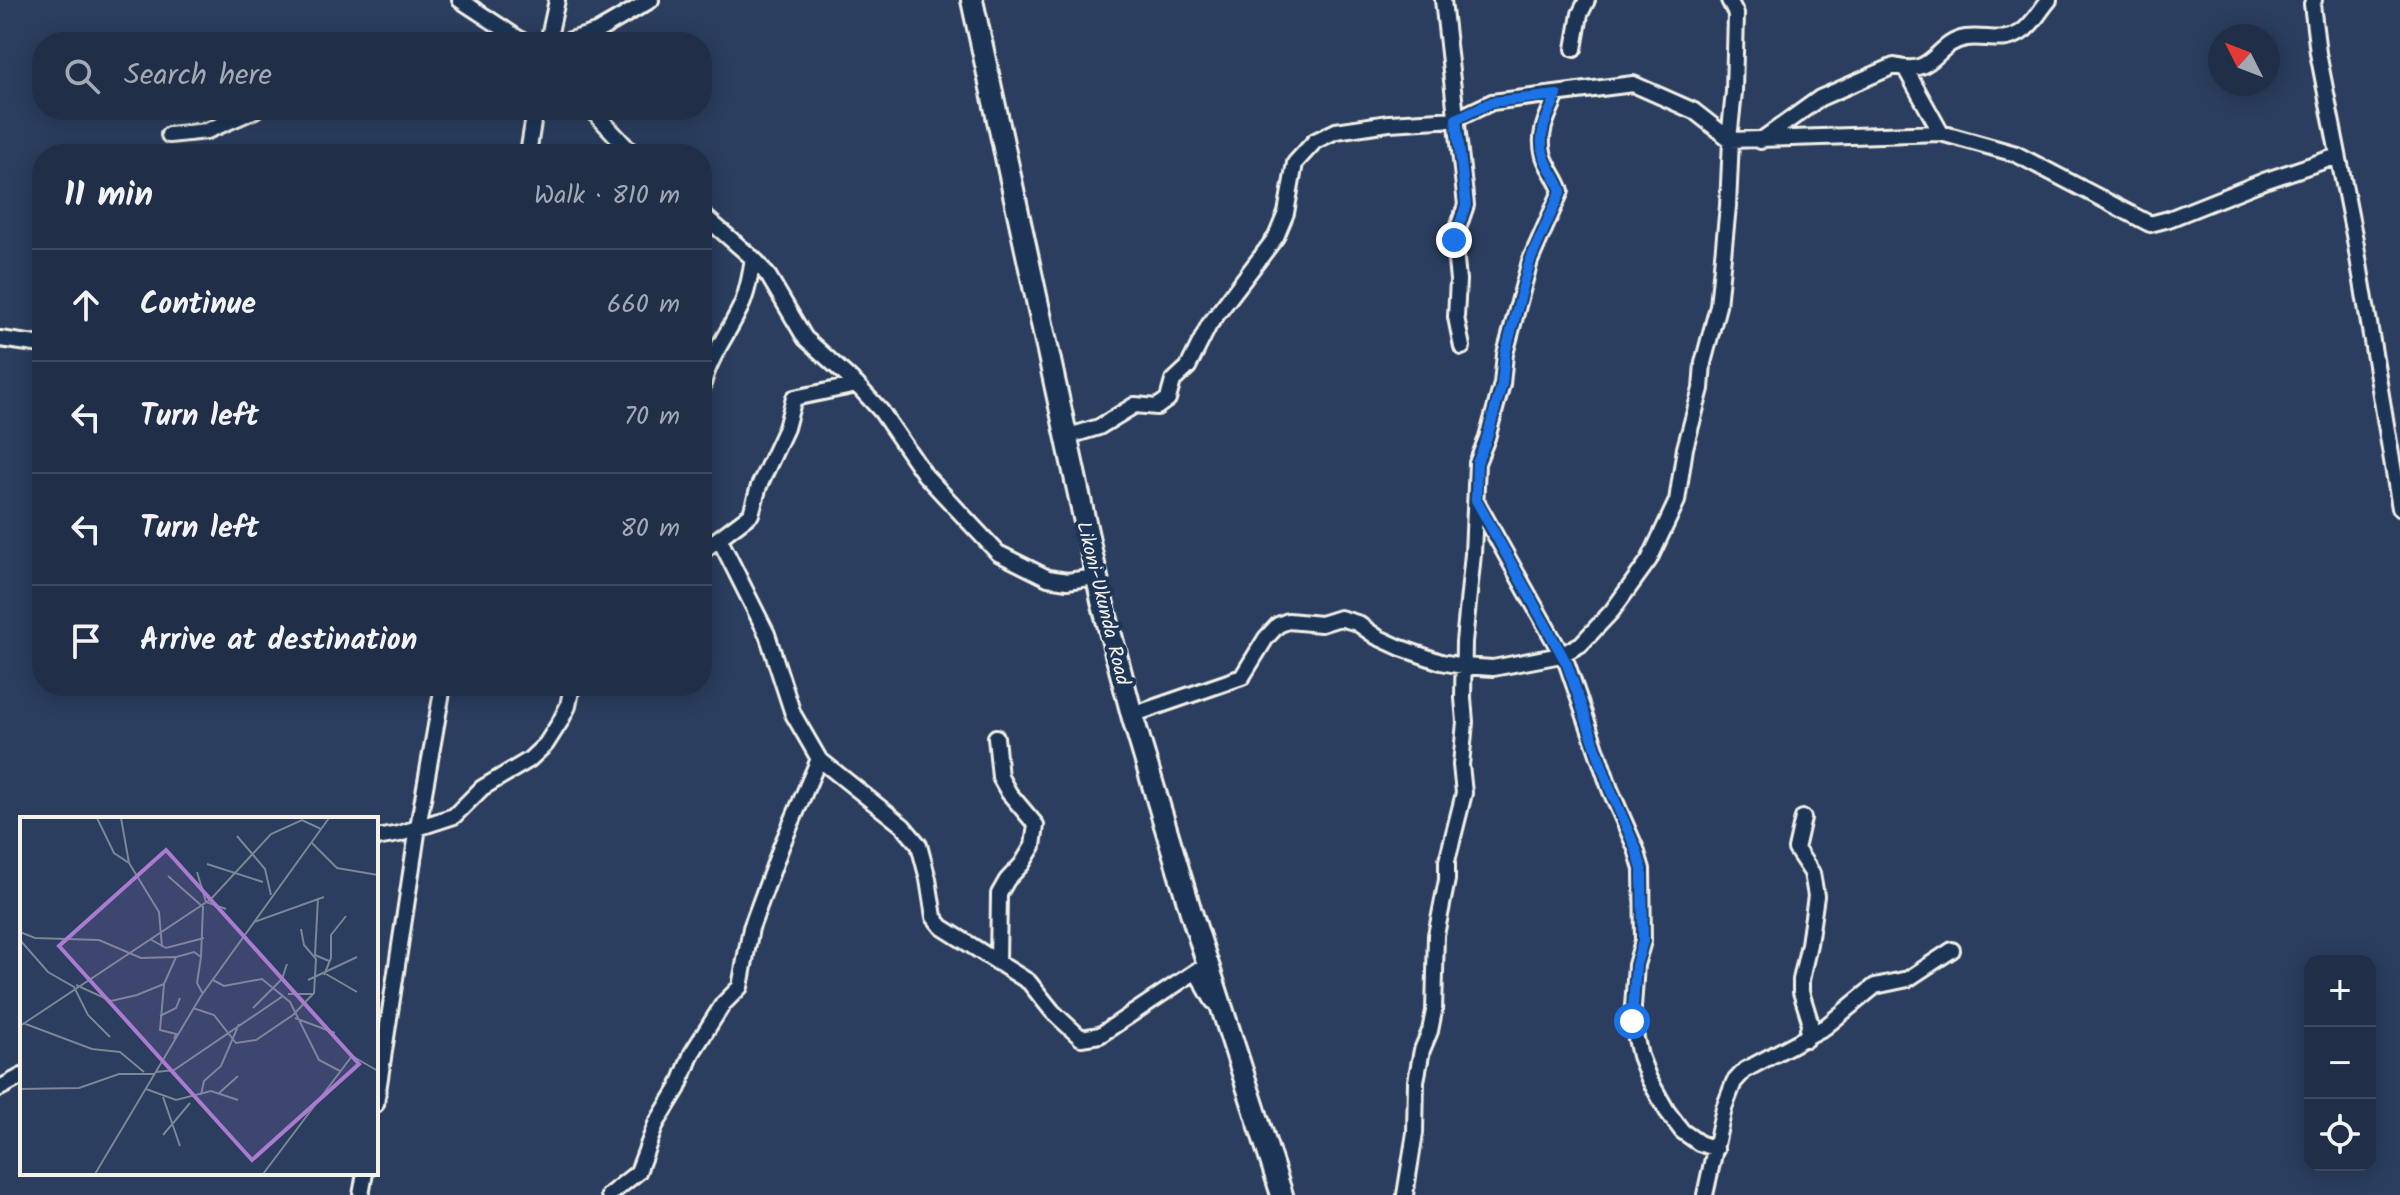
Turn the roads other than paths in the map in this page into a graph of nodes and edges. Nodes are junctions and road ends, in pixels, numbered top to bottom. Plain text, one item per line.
1 (460, 0) edge
2 (557, 0) edge
3 (651, 0) edge
4 (972, 0) edge
5 (1443, 0) edge
6 (1587, 0) edge
7 (1729, 0) edge
8 (2049, 0) edge
9 (2314, 0) edge
10 (509, 32) edge
11 (550, 32) edge
12 (596, 32) edge
13 (1574, 49) dead end
14 (1905, 68) junction
15 (1557, 95) junction
16 (1456, 119) junction
17 (232, 120) edge
18 (533, 120) edge
19 (601, 120) edge
20 (1941, 133) junction
21 (169, 135) dead end
22 (1730, 140) junction
23 (1759, 141) junction
24 (530, 144) edge
25 (624, 144) edge
26 (2338, 156) junction
27 (712, 223) edge
28 (753, 258) junction
29 (0, 339) edge
30 (32, 344) edge
31 (1462, 347) dead end
32 (712, 358) edge
33 (857, 385) junction
34 (1066, 437) junction
35 (1476, 500) junction
36 (2400, 508) edge
37 (719, 538) junction
38 (712, 544) edge
39 (1096, 577) junction
40 (1561, 655) junction
41 (1463, 666) junction
42 (441, 696) edge
43 (570, 696) edge
44 (1132, 715) junction
45 (996, 737) dead end
46 (819, 759) junction
47 (1803, 818) dead end
48 (418, 827) junction
49 (378, 838) edge
50 (1952, 950) dead end
51 (998, 963) junction
52 (1232, 1034) junction
53 (1806, 1039) junction
54 (20, 1077) edge
55 (0, 1088) edge
56 (378, 1091) edge
57 (1716, 1149) junction
58 (365, 1175) edge
59 (361, 1195) edge
60 (609, 1195) edge
61 (1282, 1195) edge
62 (1405, 1195) edge
63 (1705, 1195) edge

1 - 10 street
2 - 11 street
3 - 12 street
4 - 34 highway, Likoni-Ukunda Road
5 - 16 street
6 - 13 street
7 - 22 street
8 - 14 street
9 - 26 street
14 - 20 street
14 - 23 street
15 - 16 street
15 - 22 street
15 - 35 street
16 - 31 street
16 - 34 street
17 - 21 street
18 - 24 street
19 - 25 street
20 - 23 street
20 - 26 street
22 - 23 street
22 - 40 street
26 - 36 street
27 - 28 street
28 - 32 street
28 - 33 street
29 - 30 street
33 - 37 street
33 - 39 street
34 - 39 highway, Likoni-Ukunda Road
35 - 40 street
35 - 41 street
37 - 38 street
37 - 46 street
39 - 44 highway, Likoni-Ukunda Road
40 - 41 street
40 - 57 street
41 - 44 street
41 - 62 street
42 - 48 street
43 - 48 street
44 - 52 highway, Likoni-Ukunda Road
45 - 51 street
46 - 51 street
46 - 60 street
47 - 53 street
48 - 49 street
48 - 56 street
50 - 53 street
51 - 52 street
52 - 61 highway, Likoni-Ukunda Road
53 - 57 street
54 - 55 street
57 - 63 street
58 - 59 street

